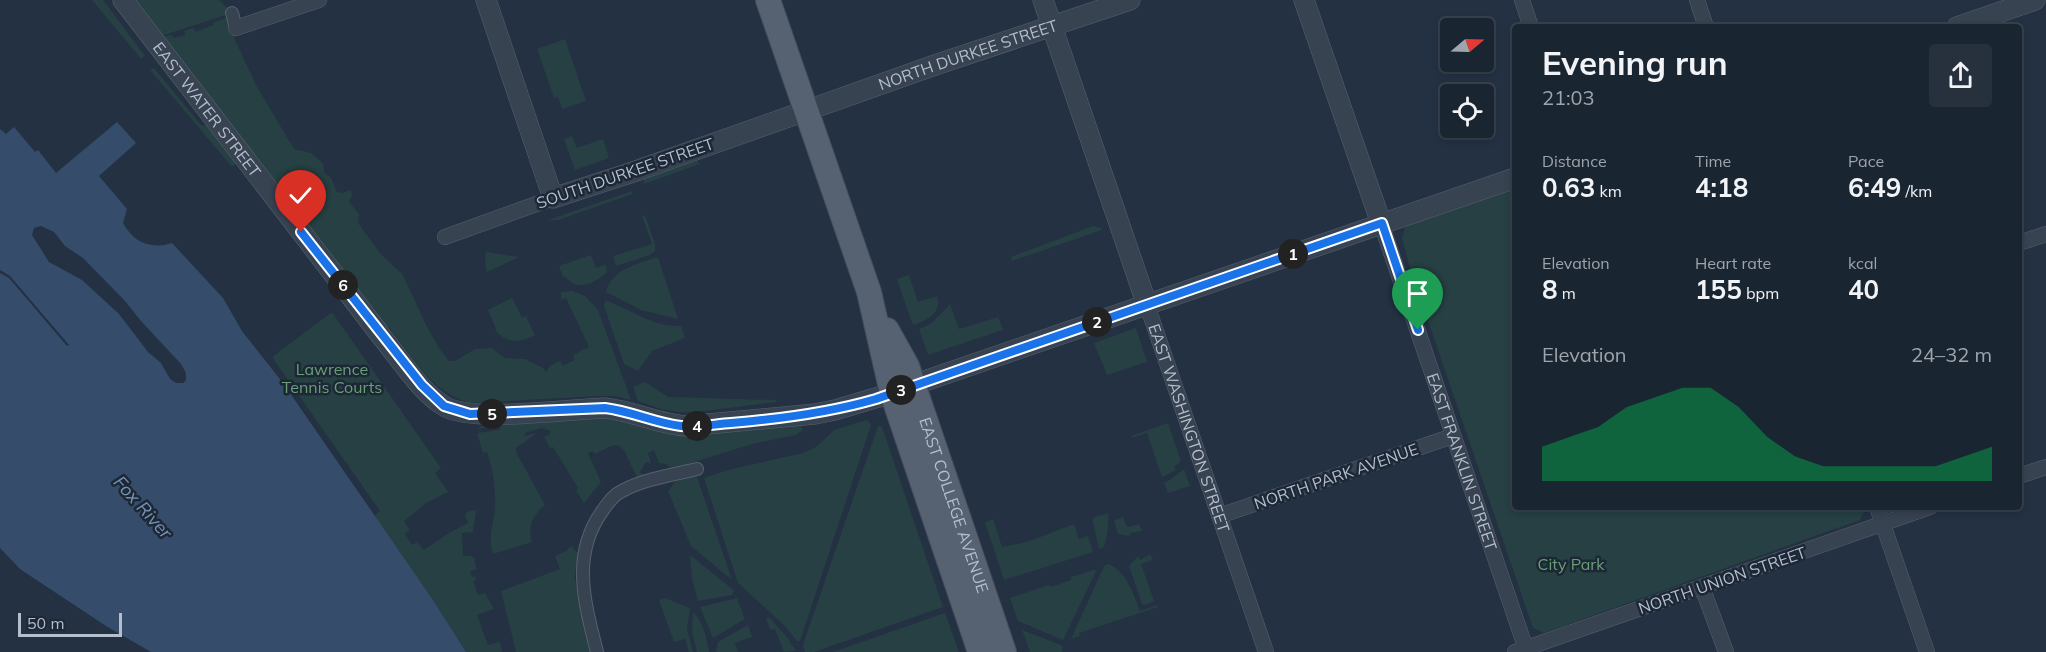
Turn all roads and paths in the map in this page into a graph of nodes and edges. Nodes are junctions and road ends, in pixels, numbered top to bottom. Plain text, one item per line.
1 (123, 0) edge
2 (319, 0) edge
3 (486, 0) edge
4 (768, 0) edge
5 (1043, 0) edge
6 (1130, 0) edge
7 (1304, 0) edge
8 (1522, 0) edge
9 (1696, 0) edge
10 (2035, 0) edge
11 (291, 5) edge
12 (234, 21) dead end
13 (1530, 24) edge
14 (1705, 24) edge
15 (1967, 24) edge
16 (1052, 26) junction
17 (806, 110) junction
18 (1512, 179) edge
19 (553, 198) junction
20 (1382, 223) junction
21 (2046, 234) edge
22 (445, 237) dead end
23 (2022, 242) edge
24 (1147, 305) junction
25 (903, 389) junction
26 (1454, 436) junction
27 (2046, 467) edge
28 (697, 469) dead end
29 (2022, 475) edge
30 (1878, 510) edge
31 (1921, 510) edge
32 (1219, 516) junction
33 (1882, 523) junction
34 (1702, 587) junction
35 (1522, 651) edge
36 (597, 652) edge
37 (980, 652) edge
38 (1004, 652) edge
39 (1266, 652) edge
40 (1726, 652) edge
41 (1927, 652) edge

1 - 25 street, EAST WATER STREET
2 - 11 street
3 - 19 street
4 - 17 main road, EAST COLLEGE AVENUE
5 - 16 street, EAST WASHINGTON STREET
6 - 16 street, NORTH DURKEE STREET
7 - 20 street, EAST FRANKLIN STREET
8 - 13 street
9 - 14 street
10 - 15 street
11 - 12 street
16 - 17 street, NORTH DURKEE STREET
16 - 24 street, EAST WASHINGTON STREET
17 - 19 street, SOUTH DURKEE STREET
17 - 25 main road, EAST COLLEGE AVENUE
18 - 20 street
19 - 22 street, SOUTH DURKEE STREET
20 - 24 street
20 - 26 street, EAST FRANKLIN STREET
21 - 23 street
24 - 25 street
24 - 32 street, EAST WASHINGTON STREET
25 - 37 main road, EAST COLLEGE AVENUE
25 - 38 main road, EAST COLLEGE AVENUE
26 - 32 street, NORTH PARK AVENUE
26 - 35 street, EAST FRANKLIN STREET
27 - 29 street
28 - 36 street
30 - 33 street
31 - 33 street, NORTH UNION STREET
32 - 39 street, EAST WASHINGTON STREET
33 - 34 street, NORTH UNION STREET
33 - 41 street
34 - 35 street, NORTH UNION STREET
34 - 40 street

